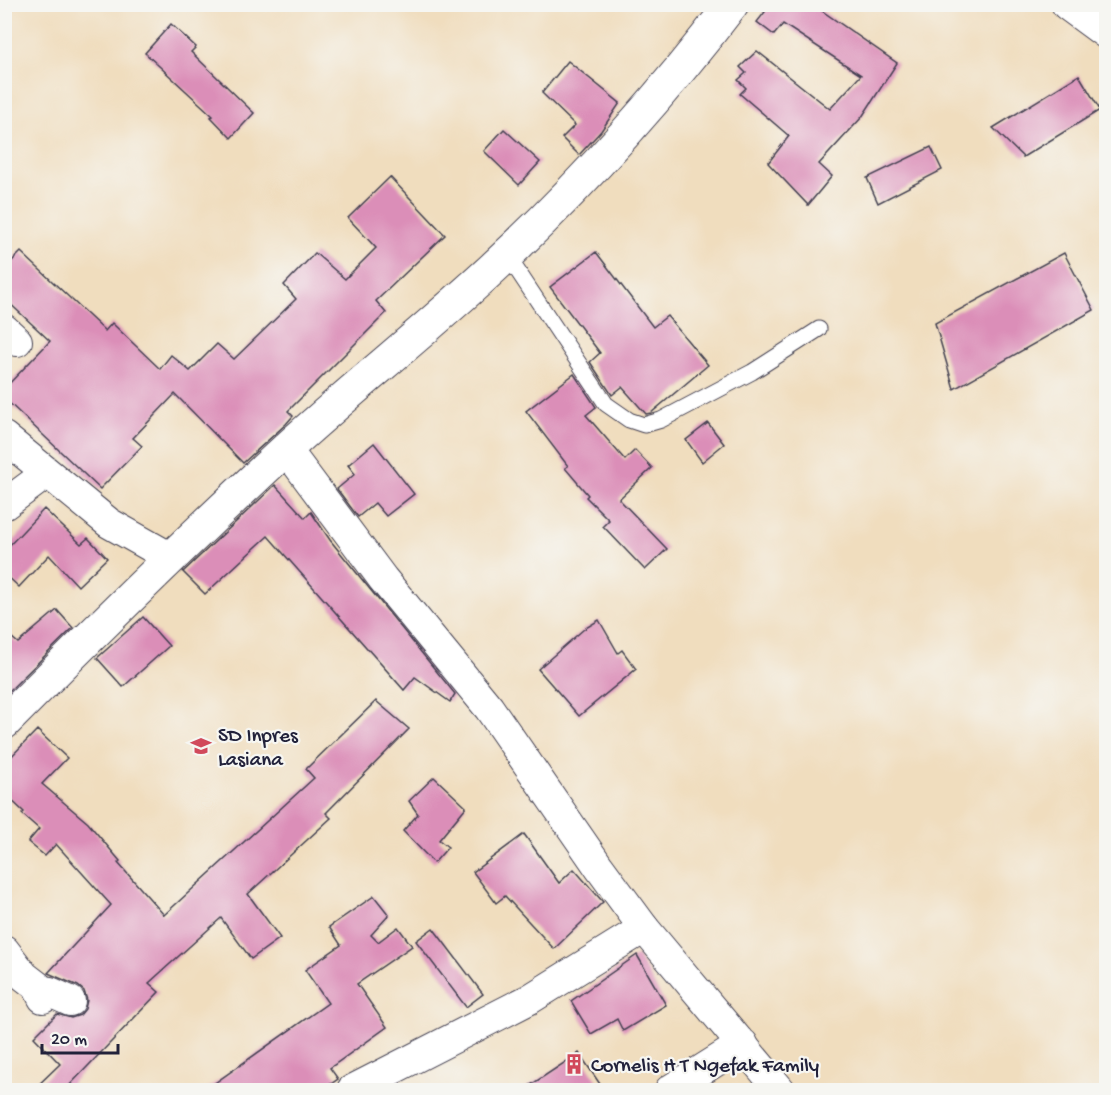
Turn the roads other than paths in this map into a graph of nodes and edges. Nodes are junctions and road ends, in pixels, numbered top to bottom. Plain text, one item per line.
1 (732, 4) edge
2 (1068, 4) edge
3 (1107, 32) edge
4 (507, 255) junction
5 (819, 329) dead end
6 (4, 437) edge
7 (286, 449) junction
8 (47, 473) junction
9 (4, 505) edge
10 (171, 558) junction
11 (4, 723) edge
12 (644, 928) junction
13 (4, 950) edge
14 (70, 1001) dead end
15 (743, 1044) junction
16 (352, 1090) edge
17 (670, 1090) edge
18 (780, 1090) edge

1 - 4 main road
2 - 3 main road
4 - 5 lane
4 - 7 main road
6 - 8 street
7 - 10 main road
7 - 12 street
8 - 9 street
8 - 10 street
10 - 11 main road
12 - 15 street
12 - 16 street
13 - 14 street
15 - 17 street
15 - 18 street

